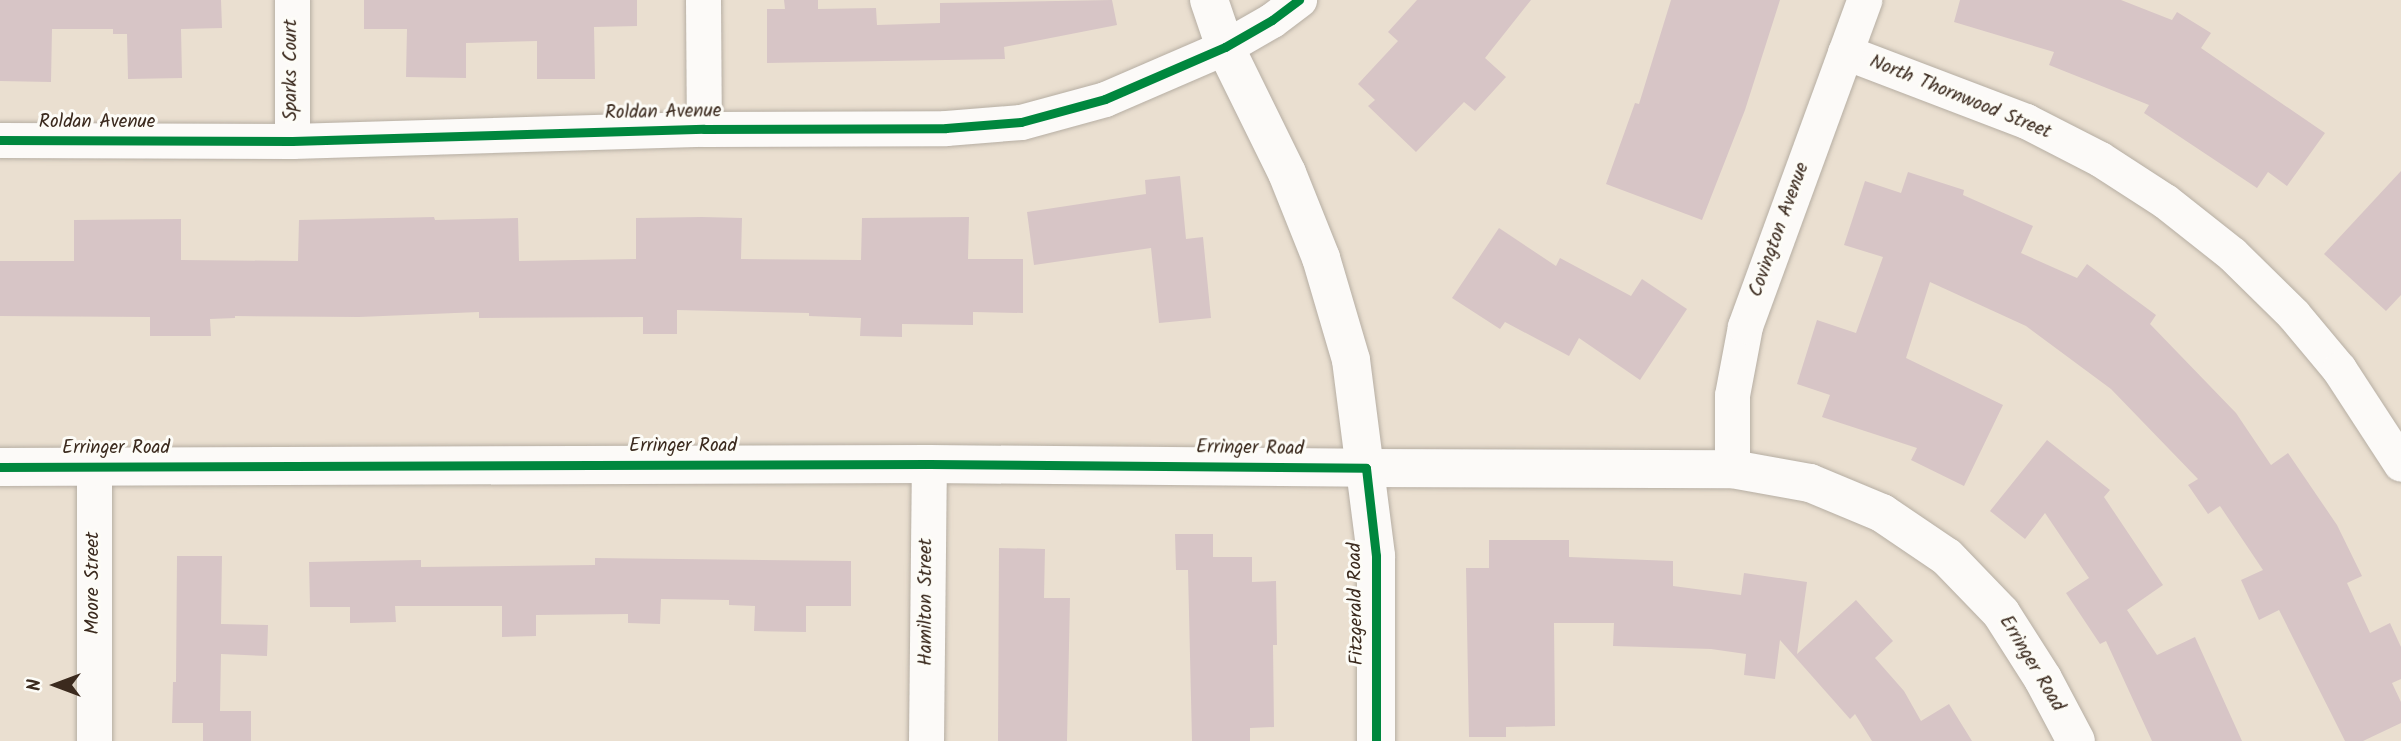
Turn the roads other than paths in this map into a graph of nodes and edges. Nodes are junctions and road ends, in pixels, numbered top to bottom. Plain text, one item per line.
1 (292, 0) edge
2 (703, 0) edge
3 (1209, 0) edge
4 (1299, 0) edge
5 (1864, 0) edge
6 (1225, 47) junction
7 (1845, 52) junction
8 (704, 129) junction
9 (0, 140) edge
10 (292, 141) junction
11 (2397, 445) edge
12 (929, 464) junction
13 (0, 467) edge
14 (94, 467) junction
15 (1366, 468) junction
16 (1732, 469) junction
17 (94, 741) edge
18 (926, 741) edge
19 (1376, 741) edge
20 (2076, 741) edge

1 - 10 street, Sparks Court
2 - 8 street
3 - 6 main road, Fitzgerald Road
4 - 6 street, Roldan Avenue
5 - 7 street, Covington Avenue
6 - 8 street, Roldan Avenue
6 - 15 main road, Fitzgerald Road
7 - 11 street, North Thornwood Street
7 - 16 street, Covington Avenue
8 - 10 street, Roldan Avenue
9 - 10 street, Roldan Avenue
12 - 14 main road, Erringer Road
12 - 15 main road, Erringer Road
12 - 18 street, Hamilton Street
13 - 14 main road, Erringer Road
14 - 17 street, Moore Street
15 - 16 main road, Erringer Road
15 - 19 main road, Fitzgerald Road
16 - 20 main road, Erringer Road

